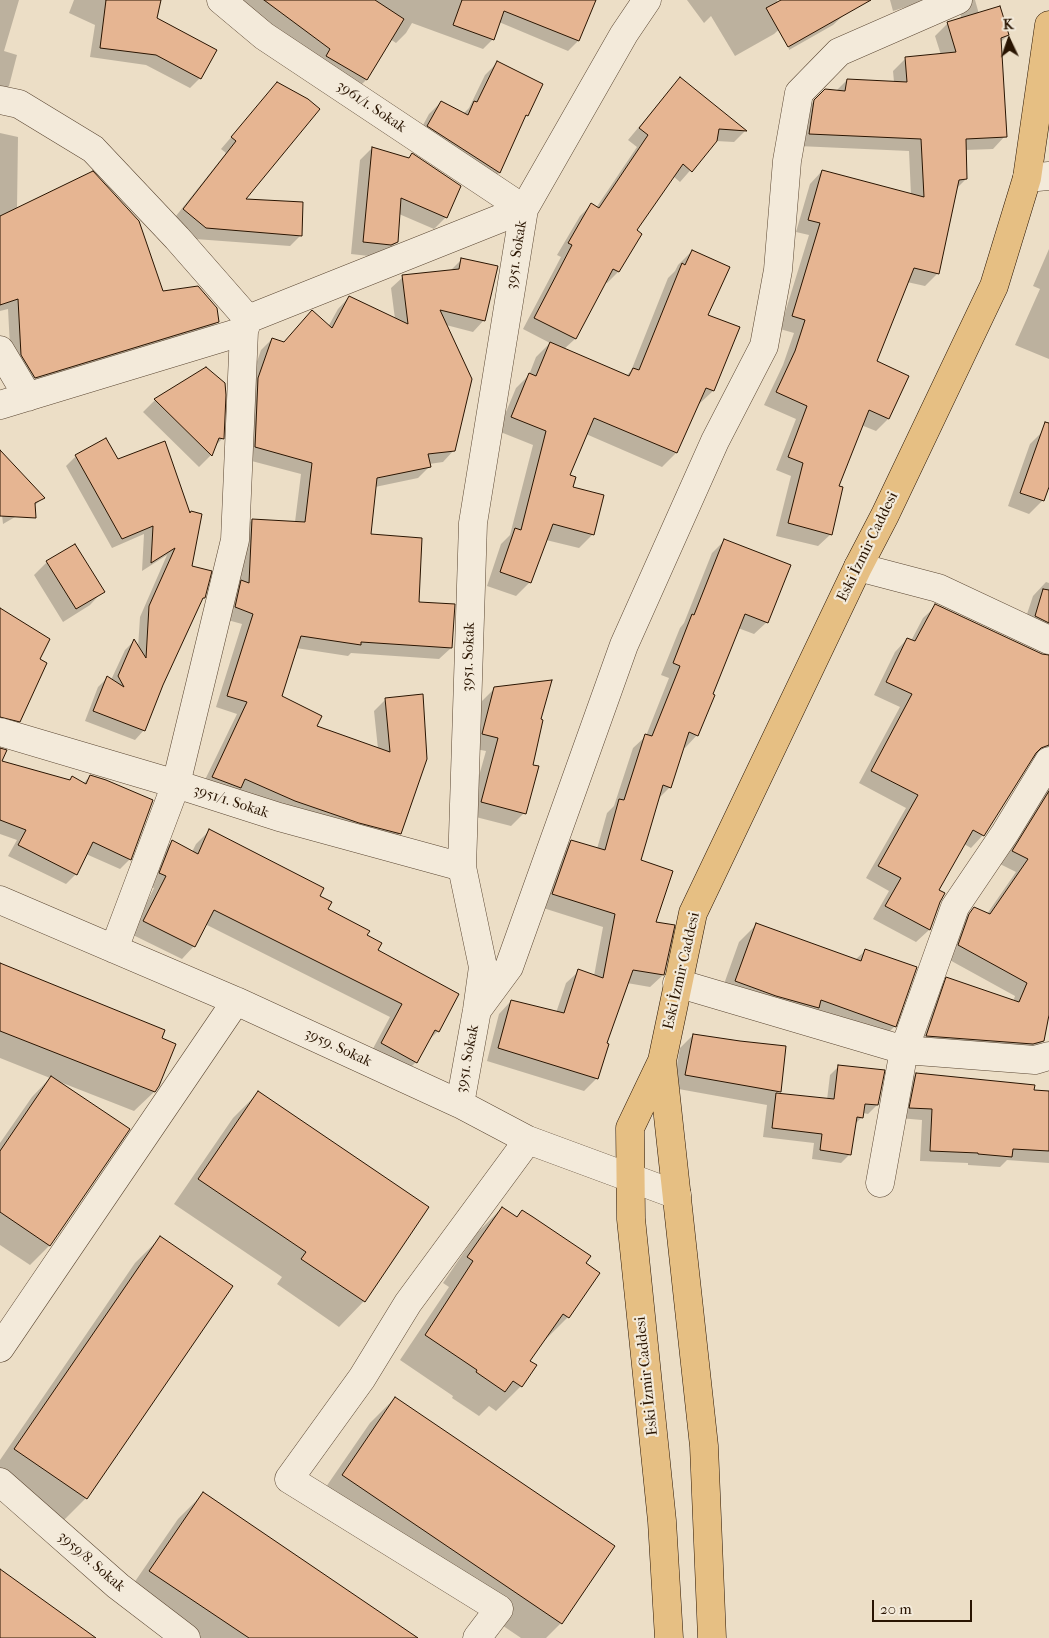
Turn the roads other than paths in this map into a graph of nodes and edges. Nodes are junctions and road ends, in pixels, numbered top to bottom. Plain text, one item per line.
1 (221, 0) edge
2 (647, 0) edge
3 (958, 0) edge
4 (1049, 25) edge
5 (0, 100) edge
6 (1038, 177) edge
7 (524, 209) junction
8 (246, 325) junction
9 (0, 350) edge
10 (28, 397) junction
11 (0, 405) edge
12 (858, 567) junction
13 (1049, 640) edge
14 (0, 732) edge
15 (1049, 760) edge
16 (176, 784) junction
17 (462, 867) junction
18 (0, 900) edge
19 (114, 948) junction
20 (678, 982) junction
21 (236, 1001) junction
22 (477, 1010) junction
23 (904, 1050) junction
24 (1049, 1056) edge
25 (662, 1061) junction
26 (460, 1104) junction
27 (528, 1140) junction
28 (630, 1178) junction
29 (880, 1183) dead end
30 (677, 1195) junction
31 (0, 1348) edge
32 (0, 1482) edge
33 (186, 1638) edge
34 (477, 1638) edge
35 (669, 1638) edge
36 (712, 1638) edge

1 - 7 street, 3961/1. Sokak
2 - 7 street
3 - 22 street
4 - 6 main road, Eski İzmir Caddesi
5 - 8 street
6 - 12 main road, Eski İzmir Caddesi
7 - 8 street
7 - 17 street, 3951. Sokak
8 - 10 street
8 - 16 street
9 - 10 street
10 - 11 street
12 - 13 street
12 - 20 main road, Eski İzmir Caddesi
14 - 16 street, 3951/1. Sokak
15 - 23 street
16 - 17 street, 3951/1. Sokak
16 - 19 street
17 - 22 street, 3951. Sokak
18 - 19 street, 3959. Sokak
19 - 21 street, 3959. Sokak
20 - 23 street
20 - 25 main road, Eski İzmir Caddesi
21 - 26 street, 3959. Sokak
21 - 31 street
22 - 26 street, 3951. Sokak
23 - 24 street
23 - 29 street
25 - 28 main road, Eski İzmir Caddesi
25 - 30 main road, Eski İzmir Caddesi
26 - 27 street, 3959. Sokak
27 - 28 street, 3959. Sokak
27 - 34 street
28 - 30 street, 3959. Sokak
28 - 35 main road, Eski İzmir Caddesi
30 - 36 main road, Eski İzmir Caddesi
32 - 33 street, 3959/8. Sokak

